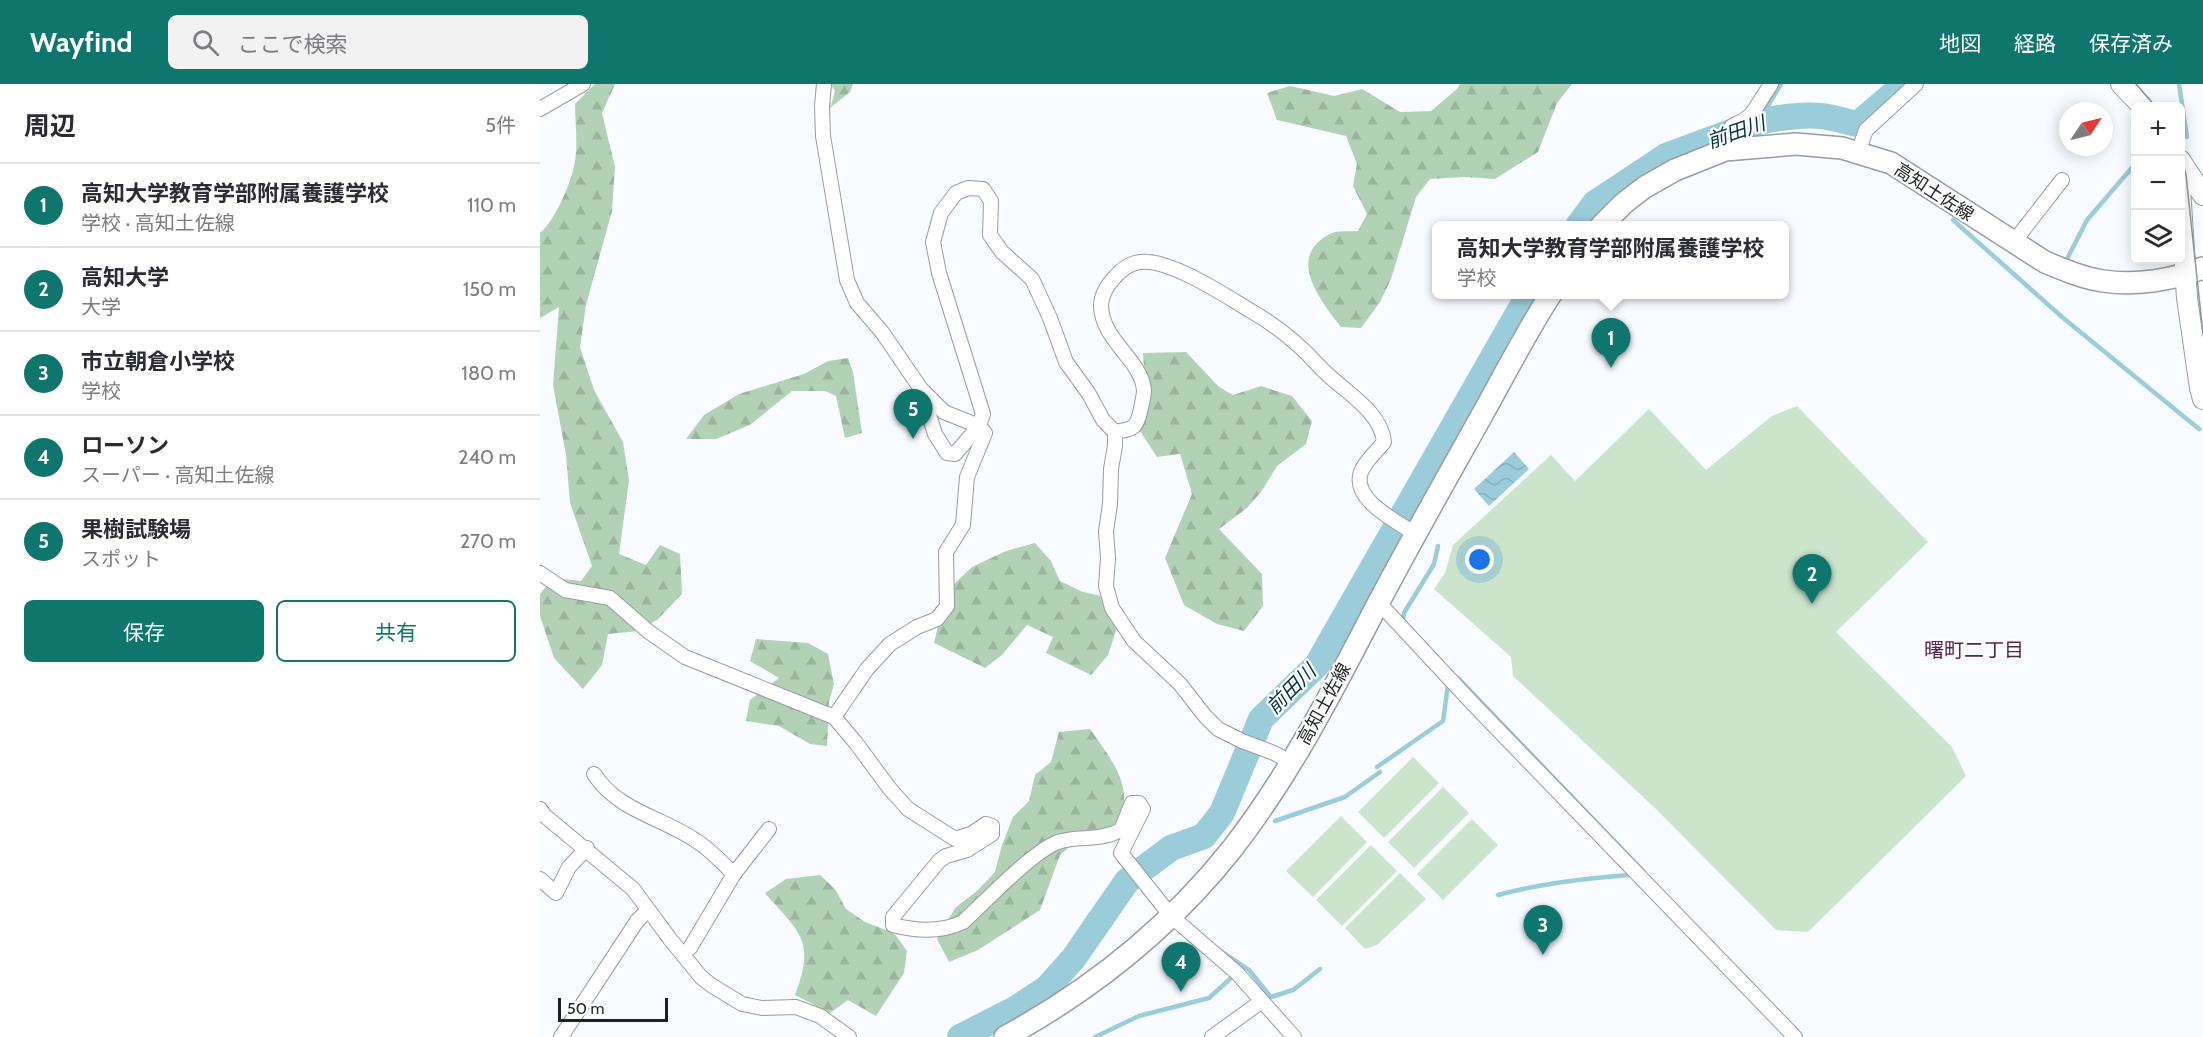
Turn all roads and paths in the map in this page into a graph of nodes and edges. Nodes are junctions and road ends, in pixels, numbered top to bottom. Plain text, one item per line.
1 (583, 84) edge
2 (824, 84) edge
3 (1771, 84) edge
4 (1916, 84) edge
5 (2121, 84) edge
6 (2138, 102) edge
7 (540, 109) edge
8 (1729, 140) junction
9 (1858, 152) junction
10 (2185, 166) edge
11 (2062, 180) dead end
12 (2203, 195) edge
13 (2185, 210) edge
14 (1605, 221) edge
15 (2013, 243) junction
16 (2195, 271) edge
17 (1548, 299) edge
18 (921, 389) junction
19 (2203, 399) edge
20 (979, 426) junction
21 (1115, 432) junction
22 (1404, 526) junction
23 (540, 573) edge
24 (1379, 603) junction
25 (834, 717) junction
26 (1292, 763) junction
27 (594, 774) dead end
28 (540, 809) edge
29 (769, 829) dead end
30 (587, 848) junction
31 (734, 874) junction
32 (540, 879) edge
33 (648, 910) junction
34 (1171, 916) junction
35 (670, 939) junction
36 (690, 948) junction
37 (701, 977) junction
38 (1262, 1001) junction
39 (561, 1037) edge
40 (849, 1037) edge
41 (1005, 1037) edge
42 (1212, 1037) edge
43 (1294, 1037) edge
44 (1795, 1037) edge

1 - 7 street
2 - 18 street
3 - 8 street
4 - 9 street
5 - 6 main road
8 - 9 main road, 高知土佐線
8 - 14 main road, 高知土佐線
9 - 15 main road, 高知土佐線
10 - 12 main road
11 - 15 street
13 - 16 main road
15 - 16 main road, 高知土佐線
16 - 19 main road
17 - 22 main road, 高知土佐線
18 - 20 street
18 - 20 street
20 - 21 street
20 - 25 street
21 - 22 street
21 - 26 street
22 - 24 main road, 高知土佐線
23 - 25 street
24 - 26 main road, 高知土佐線
24 - 44 street
25 - 34 street
26 - 34 main road, 高知土佐線
27 - 31 street
28 - 30 street
29 - 31 street
30 - 32 street
30 - 33 street
31 - 36 street
33 - 35 street
33 - 39 street
34 - 38 street
34 - 41 main road, 高知土佐線
35 - 36 street
35 - 37 street
36 - 37 street
37 - 40 street
38 - 42 street
38 - 43 street

